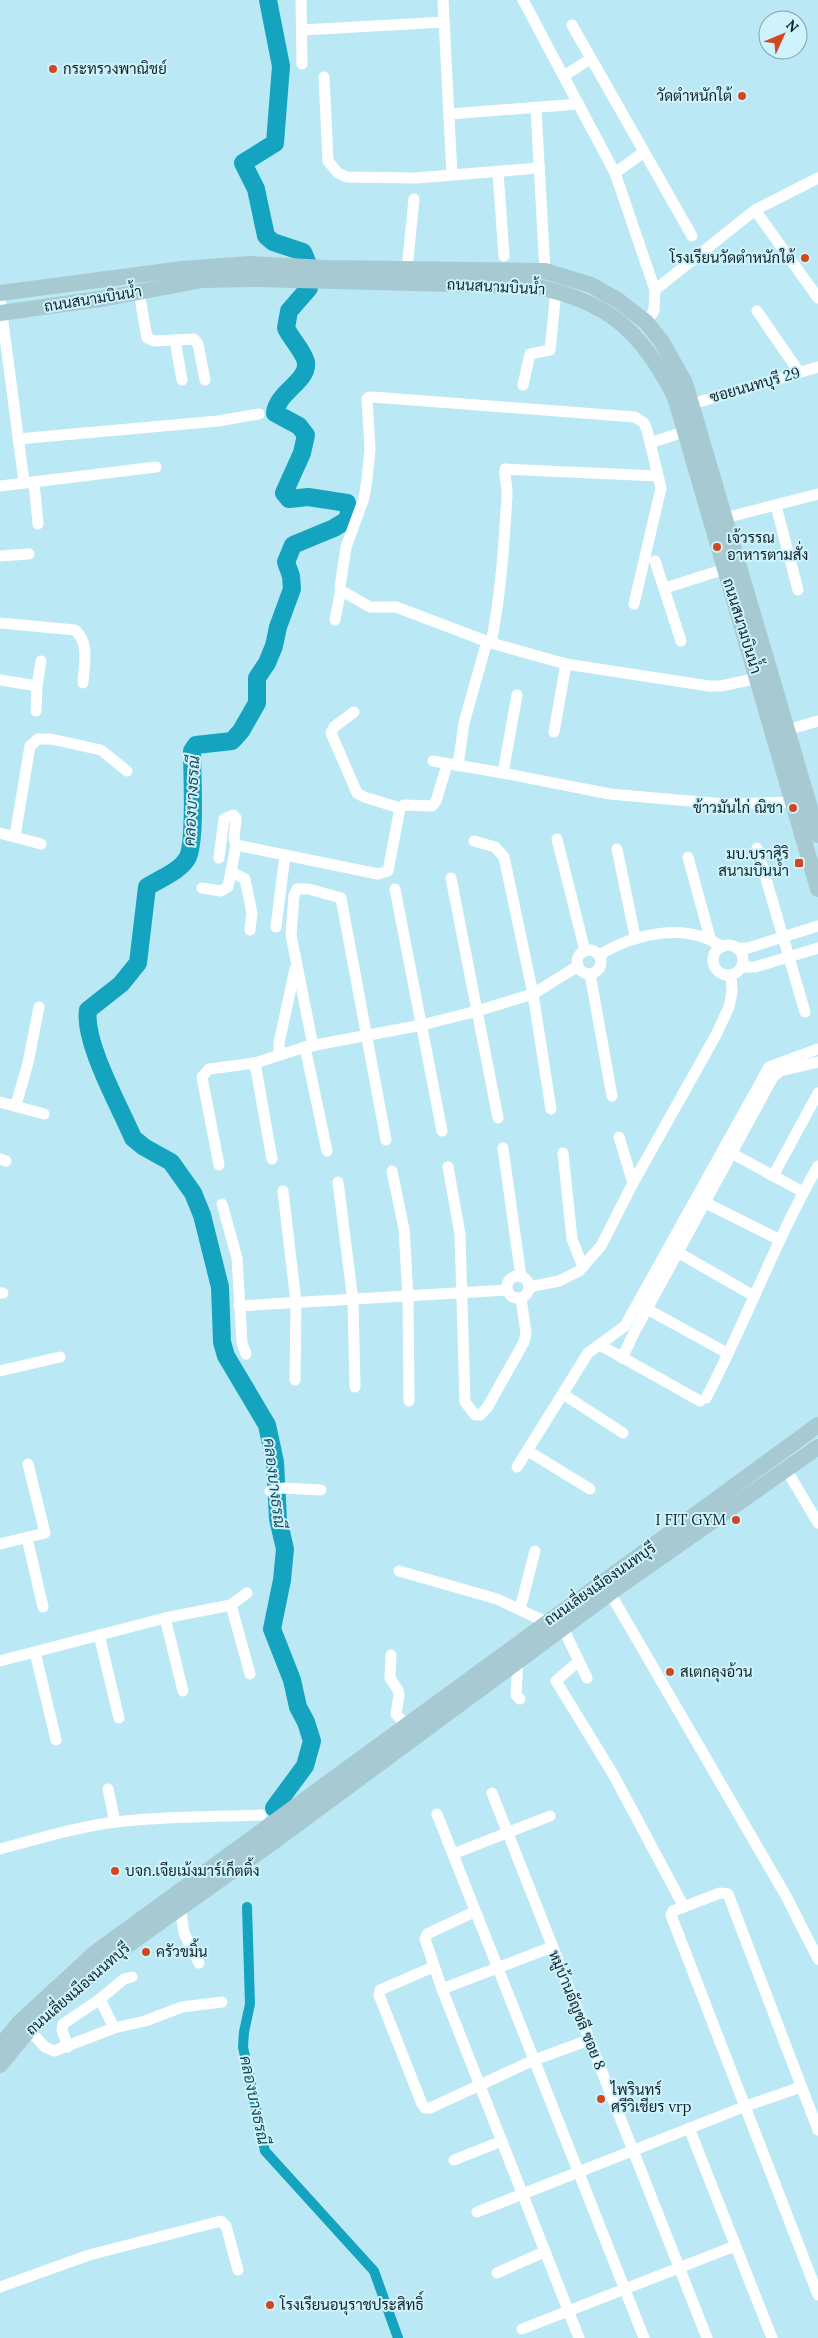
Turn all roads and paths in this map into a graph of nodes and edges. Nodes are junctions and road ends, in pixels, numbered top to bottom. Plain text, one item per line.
1 (301, 0) edge
2 (443, 0) edge
3 (523, 0) edge
4 (444, 22) junction
5 (572, 25) dead end
6 (302, 30) junction
7 (590, 59) junction
8 (302, 64) dead end
9 (564, 76) junction
10 (324, 77) dead end
11 (580, 104) junction
12 (536, 109) junction
13 (450, 114) junction
14 (644, 152) junction
15 (539, 168) junction
16 (498, 172) junction
17 (615, 173) junction
18 (452, 175) junction
19 (818, 178) edge
20 (414, 199) dead end
21 (755, 210) junction
22 (692, 236) dead end
23 (504, 256) dead end
24 (407, 269) junction
25 (545, 271) junction
26 (300, 274) junction
27 (327, 275) junction
28 (654, 290) junction
29 (556, 291) junction
30 (139, 292) junction
31 (0, 293) edge
32 (818, 298) edge
33 (1, 308) edge
34 (757, 312) dead end
35 (646, 322) junction
36 (175, 340) junction
37 (818, 367) edge
38 (799, 372) junction
39 (182, 380) dead end
40 (205, 380) dead end
41 (523, 385) dead end
42 (692, 404) junction
43 (260, 414) dead end
44 (686, 431) junction
45 (18, 439) junction
46 (650, 442) junction
47 (156, 467) dead end
48 (658, 476) junction
49 (29, 482) junction
50 (0, 486) edge
51 (818, 494) edge
52 (776, 506) junction
53 (725, 518) junction
54 (38, 524) dead end
55 (29, 554) dead end
56 (0, 556) edge
57 (655, 561) dead end
58 (725, 569) junction
59 (664, 588) junction
60 (341, 589) junction
61 (798, 590) dead end
62 (634, 604) dead end
63 (335, 620) dead end
64 (0, 624) edge
65 (680, 641) dead end
66 (489, 642) junction
67 (41, 661) dead end
68 (566, 664) junction
69 (758, 678) junction
70 (0, 680) edge
71 (83, 683) dead end
72 (37, 686) junction
73 (516, 695) dead end
74 (36, 711) dead end
75 (354, 712) dead end
76 (818, 721) edge
77 (787, 730) junction
78 (554, 732) dead end
79 (433, 761) dead end
80 (452, 765) junction
81 (127, 771) dead end
82 (503, 772) junction
83 (793, 802) junction
84 (400, 808) junction
85 (0, 833) edge
86 (818, 835) edge
87 (15, 836) junction
88 (557, 839) dead end
89 (474, 841) dead end
90 (41, 844) dead end
91 (236, 845) junction
92 (757, 848) dead end
93 (617, 849) dead end
94 (285, 855) junction
95 (688, 857) dead end
96 (219, 858) dead end
97 (231, 872) junction
98 (451, 878) dead end
99 (202, 888) dead end
100 (395, 888) dead end
101 (818, 889) edge
102 (818, 926) edge
103 (276, 928) dead end
104 (250, 930) dead end
105 (635, 936) junction
106 (783, 936) junction
107 (710, 938) junction
108 (722, 947) junction
109 (737, 948) junction
110 (818, 948) edge
111 (585, 951) junction
112 (599, 954) junction
113 (790, 957) junction
114 (296, 965) junction
115 (578, 966) junction
116 (742, 967) junction
117 (590, 974) junction
118 (731, 975) junction
119 (533, 994) junction
120 (39, 1007) dead end
121 (477, 1011) junction
122 (805, 1012) dead end
123 (422, 1025) junction
124 (365, 1034) junction
125 (309, 1046) junction
126 (818, 1049) edge
127 (279, 1055) junction
128 (818, 1062) edge
129 (255, 1063) junction
130 (772, 1070) junction
131 (818, 1093) edge
132 (612, 1096) dead end
133 (0, 1102) edge
134 (16, 1105) junction
135 (551, 1109) dead end
136 (44, 1114) dead end
137 (498, 1118) dead end
138 (741, 1128) junction
139 (442, 1131) dead end
140 (619, 1138) dead end
141 (386, 1140) dead end
142 (502, 1148) dead end
143 (327, 1151) dead end
144 (563, 1153) dead end
145 (733, 1154) junction
146 (272, 1159) dead end
147 (220, 1164) dead end
148 (448, 1166) dead end
149 (818, 1166) edge
150 (392, 1172) dead end
151 (773, 1176) junction
152 (338, 1182) dead end
153 (633, 1184) junction
154 (283, 1192) dead end
155 (803, 1192) junction
156 (706, 1203) junction
157 (222, 1204) dead end
158 (780, 1240) junction
159 (674, 1251) junction
160 (583, 1267) junction
161 (521, 1277) junction
162 (529, 1287) junction
163 (507, 1290) junction
164 (464, 1294) junction
165 (754, 1296) junction
166 (408, 1297) junction
167 (521, 1298) junction
168 (353, 1301) junction
169 (296, 1302) junction
170 (239, 1306) junction
171 (647, 1309) junction
172 (630, 1329) junction
173 (600, 1345) junction
174 (727, 1353) junction
175 (246, 1354) dead end
176 (60, 1356) dead end
177 (622, 1358) junction
178 (0, 1371) edge
179 (295, 1380) dead end
180 (355, 1387) dead end
181 (563, 1394) junction
182 (409, 1402) dead end
183 (818, 1425) edge
184 (623, 1433) dead end
185 (818, 1447) edge
186 (528, 1451) junction
187 (28, 1464) dead end
188 (517, 1467) dead end
189 (786, 1469) junction
190 (590, 1488) dead end
191 (275, 1490) dead end
192 (321, 1490) dead end
193 (818, 1522) edge
194 (27, 1538) junction
195 (0, 1544) edge
196 (535, 1550) dead end
197 (399, 1571) dead end
198 (247, 1593) dead end
199 (610, 1593) junction
200 (231, 1605) junction
201 (43, 1607) dead end
202 (520, 1609) junction
203 (166, 1618) junction
204 (546, 1622) junction
205 (563, 1628) junction
206 (100, 1635) junction
207 (35, 1652) junction
208 (391, 1654) dead end
209 (518, 1660) junction
210 (0, 1661) edge
211 (573, 1666) dead end
212 (250, 1674) dead end
213 (587, 1678) dead end
214 (183, 1690) dead end
215 (520, 1699) dead end
216 (119, 1718) dead end
217 (406, 1725) junction
218 (56, 1740) dead end
219 (406, 1743) junction
220 (108, 1789) dead end
221 (492, 1793) dead end
222 (437, 1814) dead end
223 (261, 1815) dead end
224 (550, 1816) dead end
225 (115, 1822) junction
226 (507, 1832) junction
227 (0, 1849) edge
228 (453, 1854) junction
229 (180, 1906) junction
230 (684, 1907) junction
231 (474, 1912) junction
232 (552, 1947) junction
233 (818, 1959) edge
234 (199, 1963) dead end
235 (434, 1967) junction
236 (498, 1970) junction
237 (132, 1977) dead end
238 (442, 1989) junction
239 (100, 1999) junction
240 (222, 2002) dead end
241 (114, 2028) junction
242 (29, 2030) junction
243 (589, 2040) junction
244 (0, 2046) edge
245 (68, 2047) junction
246 (534, 2060) junction
247 (0, 2065) edge
248 (480, 2085) junction
249 (801, 2087) junction
250 (746, 2106) junction
251 (689, 2128) junction
252 (818, 2130) edge
253 (502, 2141) junction
254 (633, 2152) junction
255 (454, 2160) dead end
256 (578, 2172) junction
257 (522, 2194) junction
258 (478, 2212) dead end
259 (735, 2246) junction
260 (544, 2252) junction
261 (678, 2267) junction
262 (238, 2270) dead end
263 (497, 2272) dead end
264 (0, 2287) edge
265 (624, 2289) junction
266 (818, 2294) edge
267 (568, 2310) junction
268 (522, 2329) dead end
269 (579, 2338) edge
270 (644, 2338) edge
271 (707, 2338) edge
272 (772, 2338) edge

1 - 6 street
2 - 4 street
3 - 9 street
4 - 6 street
4 - 13 street
5 - 7 street
6 - 8 street
7 - 9 street
7 - 14 street
9 - 11 street
10 - 18 street
11 - 12 street
11 - 17 street
12 - 13 street
12 - 15 street
13 - 18 street
14 - 17 street
14 - 22 street
15 - 16 street
15 - 25 street
16 - 18 street
16 - 23 street
17 - 28 street
19 - 21 street
20 - 24 street
21 - 28 street
21 - 32 street
24 - 25 main road, ถนนสนามบินน้ำ
24 - 27 main road, ถนนสนามบินน้ำ
25 - 35 main road, ถนนสนามบินน้ำ
26 - 27 main road, ถนนสนามบินน้ำ
26 - 30 main road, ถนนสนามบินน้ำ
26 - 31 main road, ถนนสนามบินน้ำ
27 - 29 main road, ถนนสนามบินน้ำ
28 - 35 street
29 - 41 street
29 - 44 main road, ถนนสนามบินน้ำ
30 - 33 main road, ถนนสนามบินน้ำ
30 - 36 street
33 - 45 street
34 - 38 street
35 - 42 main road, ถนนสนามบินน้ำ
36 - 39 street
36 - 40 street
37 - 38 street, ซอยนนทบุรี 29
38 - 42 street, ซอยนนทบุรี 29
42 - 53 main road, ถนนสนามบินน้ำ
43 - 45 street
44 - 46 street
44 - 58 main road, ถนนสนามบินน้ำ
45 - 49 street
46 - 48 street
46 - 60 street
47 - 49 street
48 - 62 street
48 - 66 street
49 - 50 street
49 - 54 street
51 - 52 street
52 - 53 street
52 - 61 street
53 - 77 main road, ถนนสนามบินน้ำ
55 - 56 street
57 - 59 street
58 - 59 street
58 - 69 main road, ถนนสนามบินน้ำ
59 - 65 street
60 - 63 street
60 - 66 street
64 - 71 street
66 - 68 street
66 - 80 street
67 - 72 street
68 - 69 street
68 - 78 street
69 - 83 main road, ถนนสนามบินน้ำ
70 - 72 street
72 - 74 street
73 - 82 street
75 - 84 street
76 - 77 street
77 - 86 main road, ถนนสนามบินน้ำ
79 - 80 street
80 - 82 street
80 - 84 street
81 - 87 street
82 - 83 street
83 - 101 main road, ถนนสนามบินน้ำ
84 - 94 street
85 - 87 street
87 - 90 street
88 - 111 street
89 - 119 street
91 - 94 street
91 - 96 street
91 - 97 street
92 - 106 street
93 - 105 street
94 - 103 street
95 - 107 street
97 - 99 street
97 - 104 street
98 - 121 street
100 - 123 street
102 - 106 street
105 - 107 street
105 - 112 street
106 - 109 street
106 - 113 street
107 - 108 street
108 - 109 street
108 - 118 street
109 - 116 street
110 - 113 street
111 - 112 street
111 - 115 street
112 - 117 street
113 - 116 street
113 - 122 street
114 - 124 street
114 - 125 street
114 - 127 street
115 - 117 street
115 - 119 street
116 - 118 street
117 - 132 street
118 - 153 street
119 - 121 street
119 - 135 street
120 - 134 street
121 - 123 street
121 - 137 street
123 - 124 street
123 - 139 street
124 - 125 street
124 - 141 street
125 - 127 street
125 - 143 street
126 - 130 street
127 - 129 street
128 - 130 street
129 - 146 street
129 - 147 street
130 - 138 street
131 - 151 street
133 - 134 street
134 - 136 street
138 - 145 street
138 - 159 street
140 - 153 street
142 - 161 street
144 - 160 street
145 - 151 street
145 - 156 street
148 - 164 street
149 - 155 street
150 - 166 street
151 - 155 street
152 - 168 street
153 - 160 street
154 - 169 street
155 - 158 street
156 - 158 street
156 - 159 street
157 - 170 street
158 - 165 street
159 - 165 street
159 - 171 street
159 - 172 street
160 - 162 street
161 - 162 street
161 - 163 street
162 - 167 street
163 - 164 street
163 - 167 street
164 - 166 street
164 - 167 street
165 - 174 street
166 - 168 street
166 - 182 street
168 - 169 street
168 - 180 street
169 - 170 street
169 - 179 street
170 - 175 street
171 - 172 street
171 - 174 street
172 - 173 street
172 - 177 street
173 - 177 street
173 - 181 street
174 - 177 street
176 - 178 street
181 - 184 street
181 - 186 street
183 - 204 main road, ถนนเลี่ยงเมืองนนทบุรี
185 - 189 main road, ถนนเลี่ยงเมืองนนทบุรี
186 - 188 street
186 - 190 street
187 - 194 street
189 - 193 street
189 - 199 main road, ถนนเลี่ยงเมืองนนทบุรี
191 - 192 street
194 - 195 street
194 - 201 street
196 - 202 street
197 - 202 street
198 - 200 street
199 - 205 main road, ถนนเลี่ยงเมืองนนทบุรี
199 - 233 street
200 - 203 street
200 - 212 street
202 - 204 street
203 - 206 street
203 - 214 street
204 - 217 main road, ถนนเลี่ยงเมืองนนทบุรี
205 - 209 main road, ถนนเลี่ยงเมืองนนทบุรี
205 - 213 street
206 - 207 street
206 - 216 street
207 - 210 street
207 - 218 street
208 - 217 street
209 - 215 street
209 - 219 main road, ถนนเลี่ยงเมืองนนทบุรี
211 - 230 street
217 - 219 main road
217 - 244 main road, ถนนเลี่ยงเมืองนนทบุรี
219 - 229 main road, ถนนเลี่ยงเมืองนนทบุรี
220 - 225 street
221 - 226 street, หมู่บ้านอัญชลี ซอย 8
222 - 228 street
223 - 225 street
224 - 226 street
225 - 227 street
226 - 228 street
226 - 232 street, หมู่บ้านอัญชลี ซอย 8
228 - 231 street
229 - 234 street
229 - 242 main road, ถนนเลี่ยงเมืองนนทบุรี
230 - 249 street
230 - 250 street
231 - 235 street
231 - 236 street
232 - 236 street
232 - 243 street, หมู่บ้านอัญชลี ซอย 8
235 - 238 street
235 - 248 street
236 - 238 street
236 - 246 street
237 - 239 street
238 - 248 street
239 - 241 street
239 - 245 street
240 - 241 street
241 - 245 street
242 - 245 street
242 - 247 main road, ถนนเลี่ยงเมืองนนทบุรี
243 - 246 street
243 - 254 street, หมู่บ้านอัญชลี ซอย 8
246 - 248 street
246 - 256 street
248 - 253 street
249 - 250 street
249 - 252 street
250 - 251 street
250 - 266 street
251 - 254 street
251 - 259 street
253 - 255 street
253 - 257 street
254 - 256 street
254 - 261 street, หมู่บ้านอัญชลี ซอย 8
256 - 257 street
256 - 265 street
257 - 258 street
257 - 260 street
259 - 261 street
259 - 272 street
260 - 263 street
260 - 267 street
261 - 265 street
261 - 271 street, หมู่บ้านอัญชลี ซอย 8
262 - 264 street
265 - 267 street
265 - 270 street
267 - 268 street
267 - 269 street

